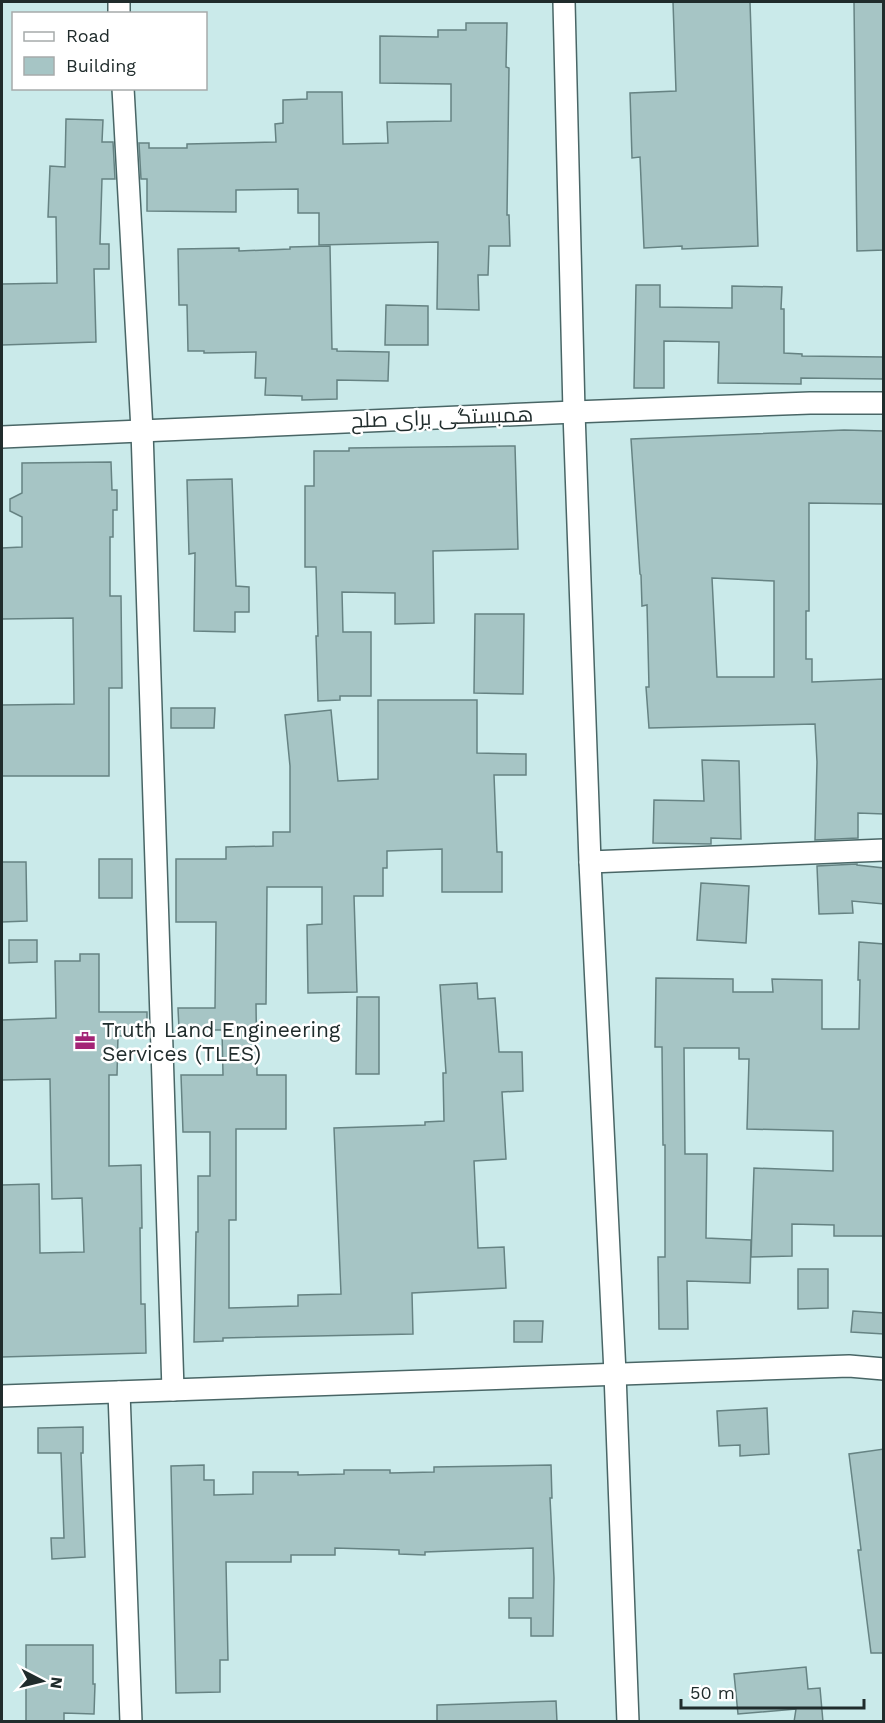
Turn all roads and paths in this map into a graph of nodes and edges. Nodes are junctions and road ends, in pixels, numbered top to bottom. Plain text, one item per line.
1 (564, 2) edge
2 (123, 90) edge
3 (884, 403) edge
4 (574, 412) junction
5 (141, 430) junction
6 (2, 437) edge
7 (884, 850) edge
8 (590, 862) junction
9 (884, 1369) edge
10 (615, 1373) junction
11 (173, 1390) junction
12 (119, 1392) junction
13 (2, 1396) edge
14 (131, 1722) edge
15 (628, 1722) edge

1 - 4 street
2 - 5 street
3 - 4 street, همبستگی برای صلح
4 - 5 street, همبستگی برای صلح
4 - 8 street
5 - 6 street, همبستگی برای صلح
5 - 11 street
7 - 8 street
8 - 10 street
9 - 10 street
10 - 11 street
10 - 15 street
11 - 12 street
12 - 13 street
12 - 14 street

